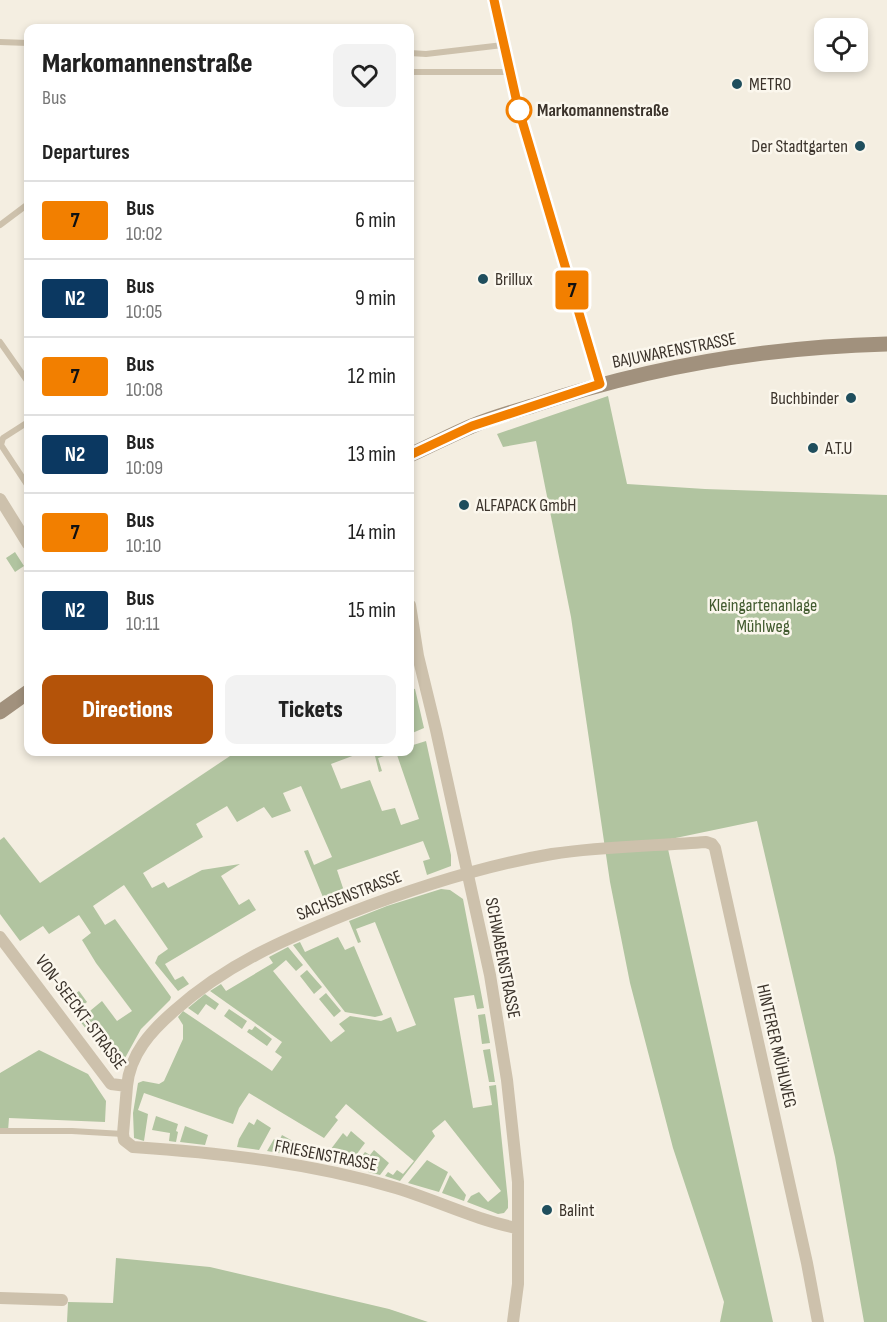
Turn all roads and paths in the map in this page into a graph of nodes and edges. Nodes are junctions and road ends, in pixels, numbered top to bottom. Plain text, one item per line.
1 (494, 0) edge
2 (0, 42) edge
3 (24, 43) edge
4 (503, 45) junction
5 (414, 53) edge
6 (414, 72) edge
7 (510, 72) junction
8 (24, 207) edge
9 (0, 225) edge
10 (0, 342) edge
11 (887, 344) edge
12 (24, 376) edge
13 (600, 384) junction
14 (24, 425) edge
15 (414, 453) edge
16 (24, 480) edge
17 (0, 499) edge
18 (24, 538) edge
19 (414, 630) edge
20 (24, 695) edge
21 (0, 712) edge
22 (646, 845) joint
23 (468, 873) junction
24 (0, 937) edge
25 (127, 1086) junction
26 (0, 1131) edge
27 (124, 1137) junction
28 (517, 1228) junction
29 (0, 1298) edge
30 (62, 1300) dead end
31 (513, 1322) edge
32 (818, 1322) edge

1 - 4 street
2 - 3 lane
4 - 5 lane
4 - 7 street
6 - 7 lane
7 - 13 street
8 - 9 lane
10 - 12 lane
11 - 13 street, BAJUWARENSTRASSE
13 - 15 street, BAJUWARENSTRASSE
14 - 16 lane
17 - 18 street
19 - 23 street, SCHWABENSTRASSE
20 - 21 street
22 - 23 street, SACHSENSTRASSE
22 - 32 street, HINTERER MÜHLWEG
23 - 25 street, SACHSENSTRASSE
23 - 28 street, SCHWABENSTRASSE
24 - 25 street, VON-SEECKT-STRASSE
25 - 27 street, VON-SEECKT-STRASSE
26 - 27 lane
27 - 28 street, FRIESENSTRASSE
28 - 31 street, SCHWABENSTRASSE
29 - 30 street

